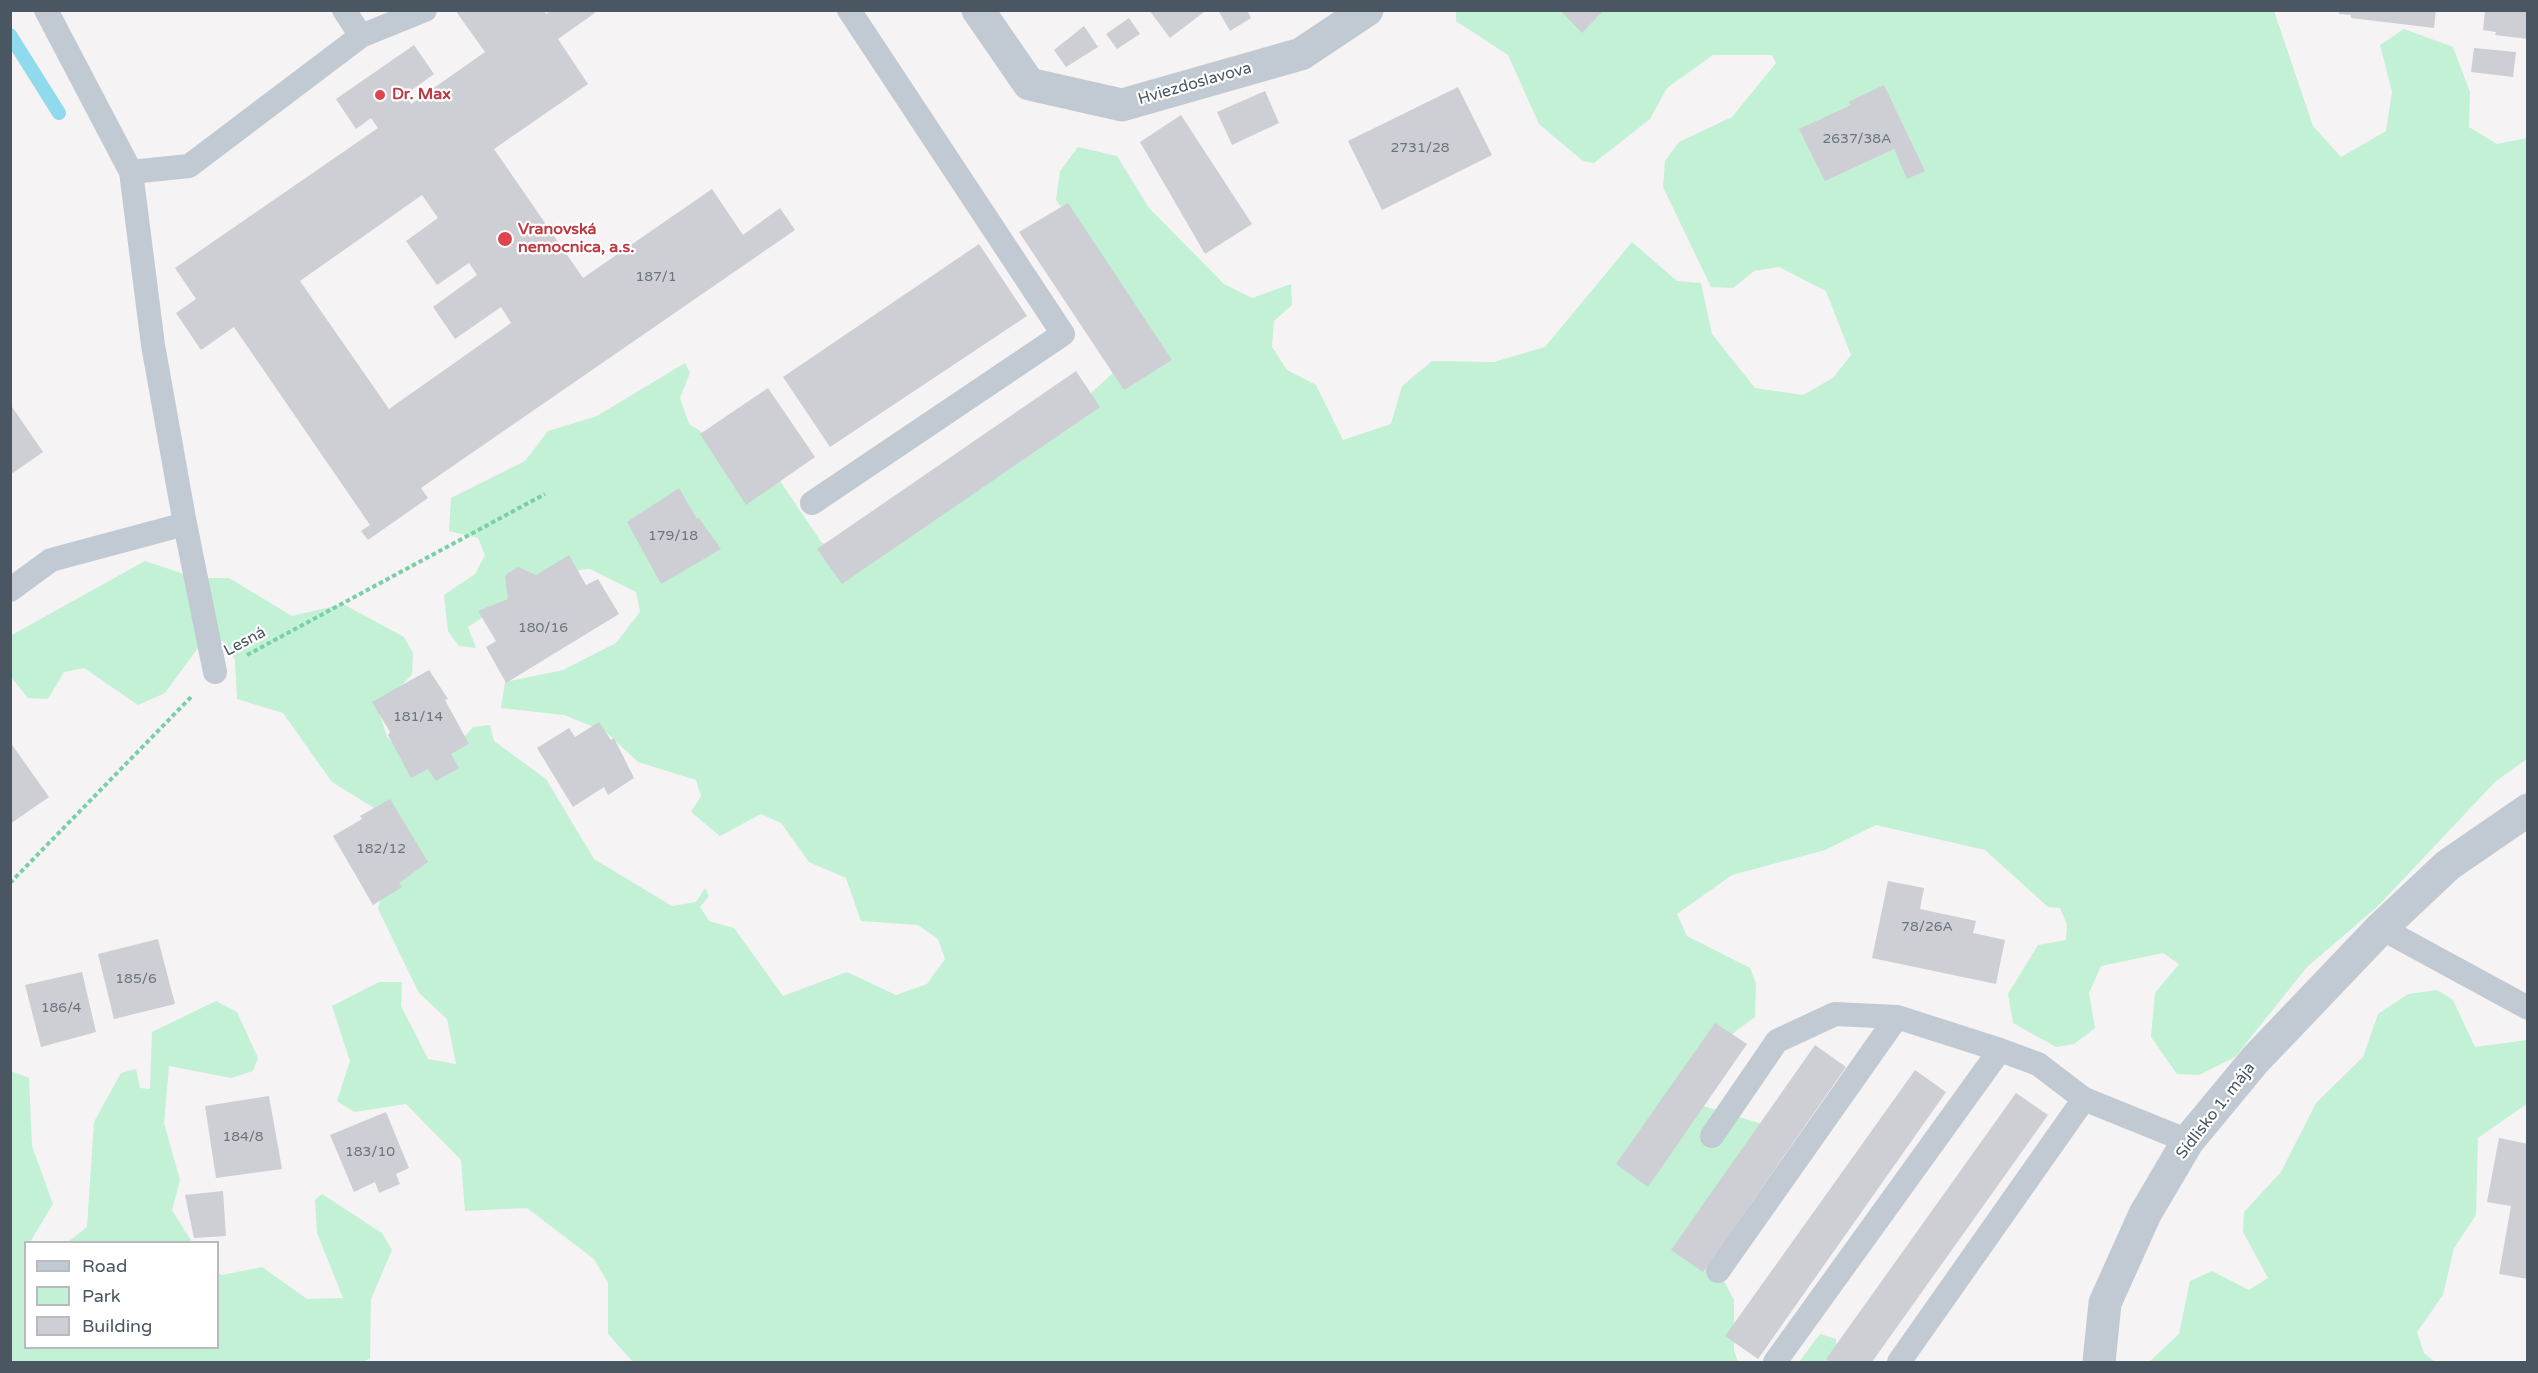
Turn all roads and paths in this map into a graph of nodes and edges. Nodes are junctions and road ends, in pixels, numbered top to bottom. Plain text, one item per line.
1 (46, 10) edge
2 (344, 10) edge
3 (425, 10) edge
4 (849, 10) edge
5 (978, 10) edge
6 (1367, 10) edge
7 (362, 36) junction
8 (131, 172) junction
9 (545, 494) dead end
10 (812, 503) dead end
11 (185, 524) junction
12 (10, 590) edge
13 (215, 672) junction
14 (2528, 810) edge
15 (10, 883) edge
16 (2381, 928) junction
17 (2528, 1008) edge
18 (1897, 1017) junction
19 (2000, 1050) junction
20 (2084, 1099) junction
21 (1712, 1136) dead end
22 (2188, 1141) junction
23 (1718, 1271) dead end
24 (1775, 1362) edge
25 (1899, 1362) edge
26 (2098, 1362) edge

1 - 8 lane
2 - 7 lane
3 - 7 lane
4 - 10 lane
5 - 6 street, Hviezdoslavova
7 - 8 lane
8 - 11 lane
9 - 13 path, Lesná
11 - 12 lane
11 - 13 lane
13 - 15 path, Lesná
14 - 16 street, Sídlisko 1. mája
16 - 17 lane
16 - 22 street, Sídlisko 1. mája
18 - 19 lane
18 - 21 lane
18 - 23 lane
19 - 20 lane
19 - 24 lane
20 - 22 lane
20 - 25 lane
22 - 26 street, Sídlisko 1. mája

